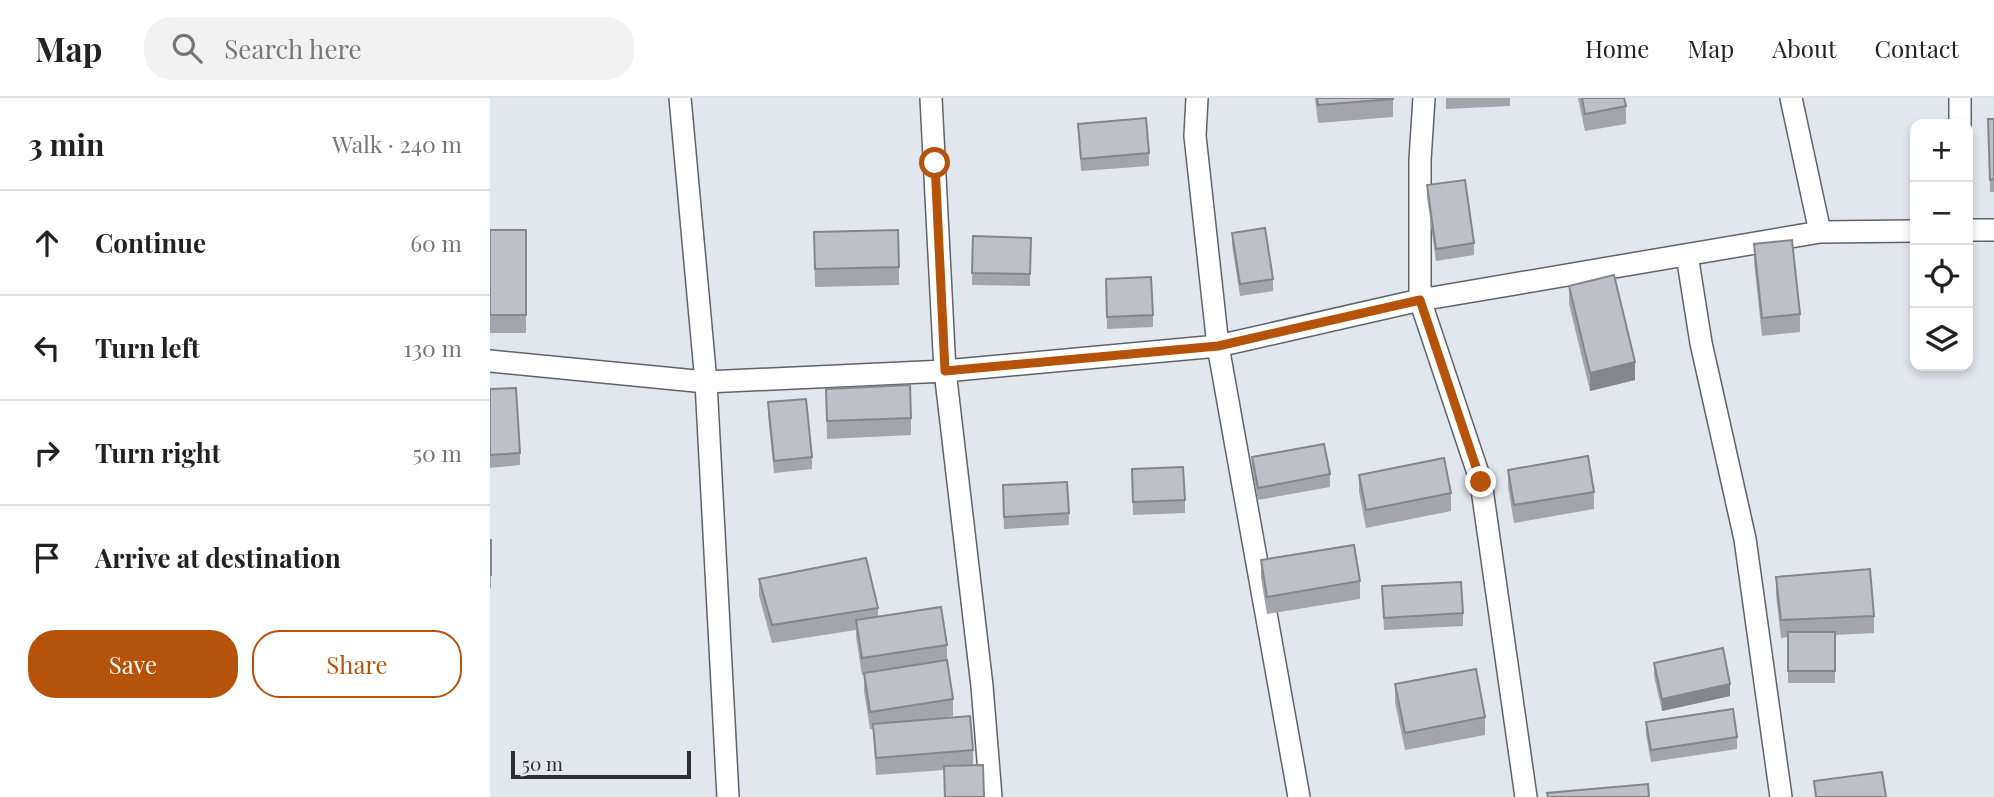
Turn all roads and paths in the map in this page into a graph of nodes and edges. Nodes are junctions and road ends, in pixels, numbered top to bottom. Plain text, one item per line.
1 (680, 98) edge
2 (931, 98) edge
3 (1198, 98) edge
4 (1424, 98) edge
5 (1791, 98) edge
6 (1960, 98) edge
7 (1960, 119) edge
8 (1973, 230) edge
9 (1994, 230) edge
10 (1910, 231) edge
11 (1820, 232) junction
12 (1687, 255) junction
13 (1420, 300) junction
14 (1218, 346) junction
15 (490, 362) edge
16 (945, 371) junction
17 (706, 382) junction
18 (728, 797) edge
19 (990, 797) edge
20 (1299, 797) edge
21 (1526, 797) edge
22 (1781, 797) edge

1 - 17 street
2 - 16 street
3 - 14 street
4 - 13 street
5 - 11 street
6 - 7 street
8 - 9 street
10 - 11 street
11 - 12 street
12 - 13 street
12 - 22 street
13 - 14 street
13 - 21 street
14 - 16 street
14 - 20 street
15 - 17 street
16 - 17 street
16 - 19 street
17 - 18 street

